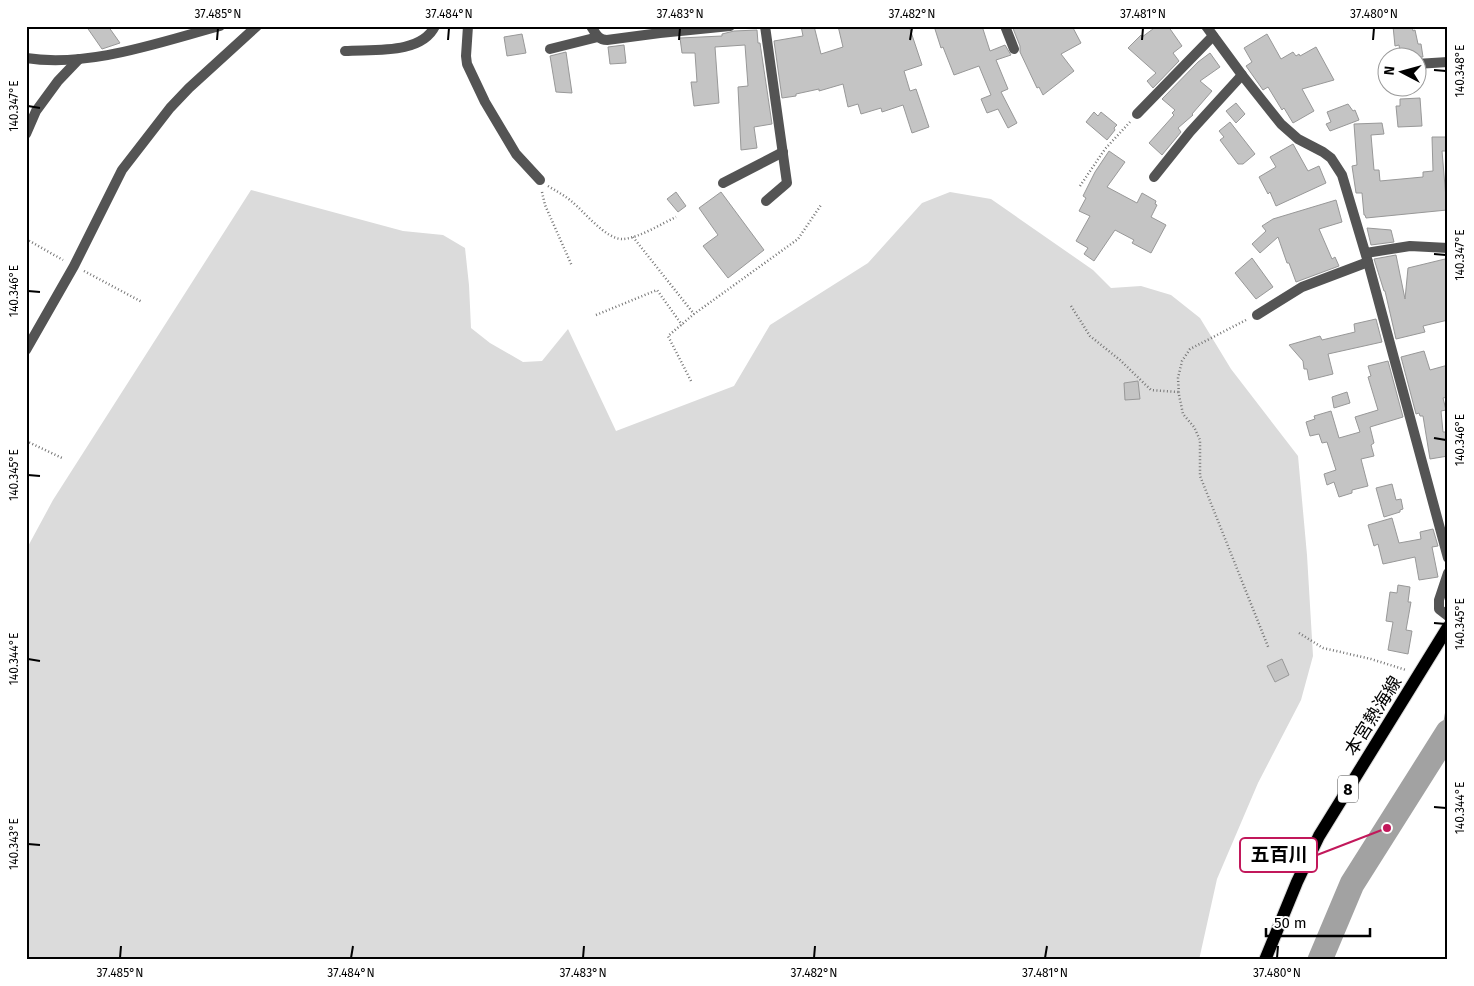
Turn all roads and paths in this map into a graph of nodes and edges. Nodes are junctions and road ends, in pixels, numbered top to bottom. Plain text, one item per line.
1 (220, 26) edge
2 (257, 26) edge
3 (435, 26) edge
4 (468, 26) edge
5 (591, 26) edge
6 (730, 26) edge
7 (765, 26) edge
8 (1005, 26) edge
9 (1206, 26) edge
10 (1212, 36) junction
11 (598, 37) junction
12 (550, 49) dead end
13 (1014, 49) dead end
14 (345, 51) dead end
15 (26, 58) edge
16 (79, 59) junction
17 (1448, 62) edge
18 (1426, 63) edge
19 (1242, 75) junction
20 (1138, 114) joint
21 (26, 134) edge
22 (783, 152) junction
23 (1154, 177) dead end
24 (540, 180) junction
25 (723, 183) dead end
26 (1080, 186) dead end
27 (766, 201) dead end
28 (821, 205) dead end
29 (676, 217) dead end
30 (634, 237) junction
31 (1448, 248) edge
32 (1367, 258) junction
33 (572, 266) dead end
34 (1071, 306) dead end
35 (694, 314) junction
36 (596, 315) dead end
37 (1256, 315) joint
38 (682, 325) junction
39 (26, 350) edge
40 (691, 381) dead end
41 (1179, 392) junction
42 (26, 441) edge
43 (62, 458) dead end
44 (1448, 558) edge
45 (1448, 573) edge
46 (1448, 616) edge
47 (1448, 627) edge
48 (1299, 633) dead end
49 (1269, 649) dead end
50 (1419, 674) junction
51 (1265, 960) edge

1 - 16 street
2 - 39 street
3 - 14 street
4 - 24 street
5 - 11 street
6 - 11 street
7 - 22 street
8 - 13 street
9 - 10 street
10 - 19 street
10 - 20 street
11 - 12 street
15 - 16 street
16 - 21 street
17 - 18 street
19 - 23 street
19 - 32 street
20 - 26 path
22 - 25 street
22 - 27 street
24 - 30 path
24 - 33 path
28 - 35 path
29 - 30 path
30 - 35 path
31 - 32 street
32 - 37 street
32 - 44 street
34 - 41 path
35 - 38 path
36 - 38 path
37 - 41 path
38 - 40 path
41 - 49 path
42 - 43 path
45 - 46 street
47 - 50 main road, 本宮熱海線 / 8
48 - 50 path
50 - 51 main road, 本宮熱海線 / 8

